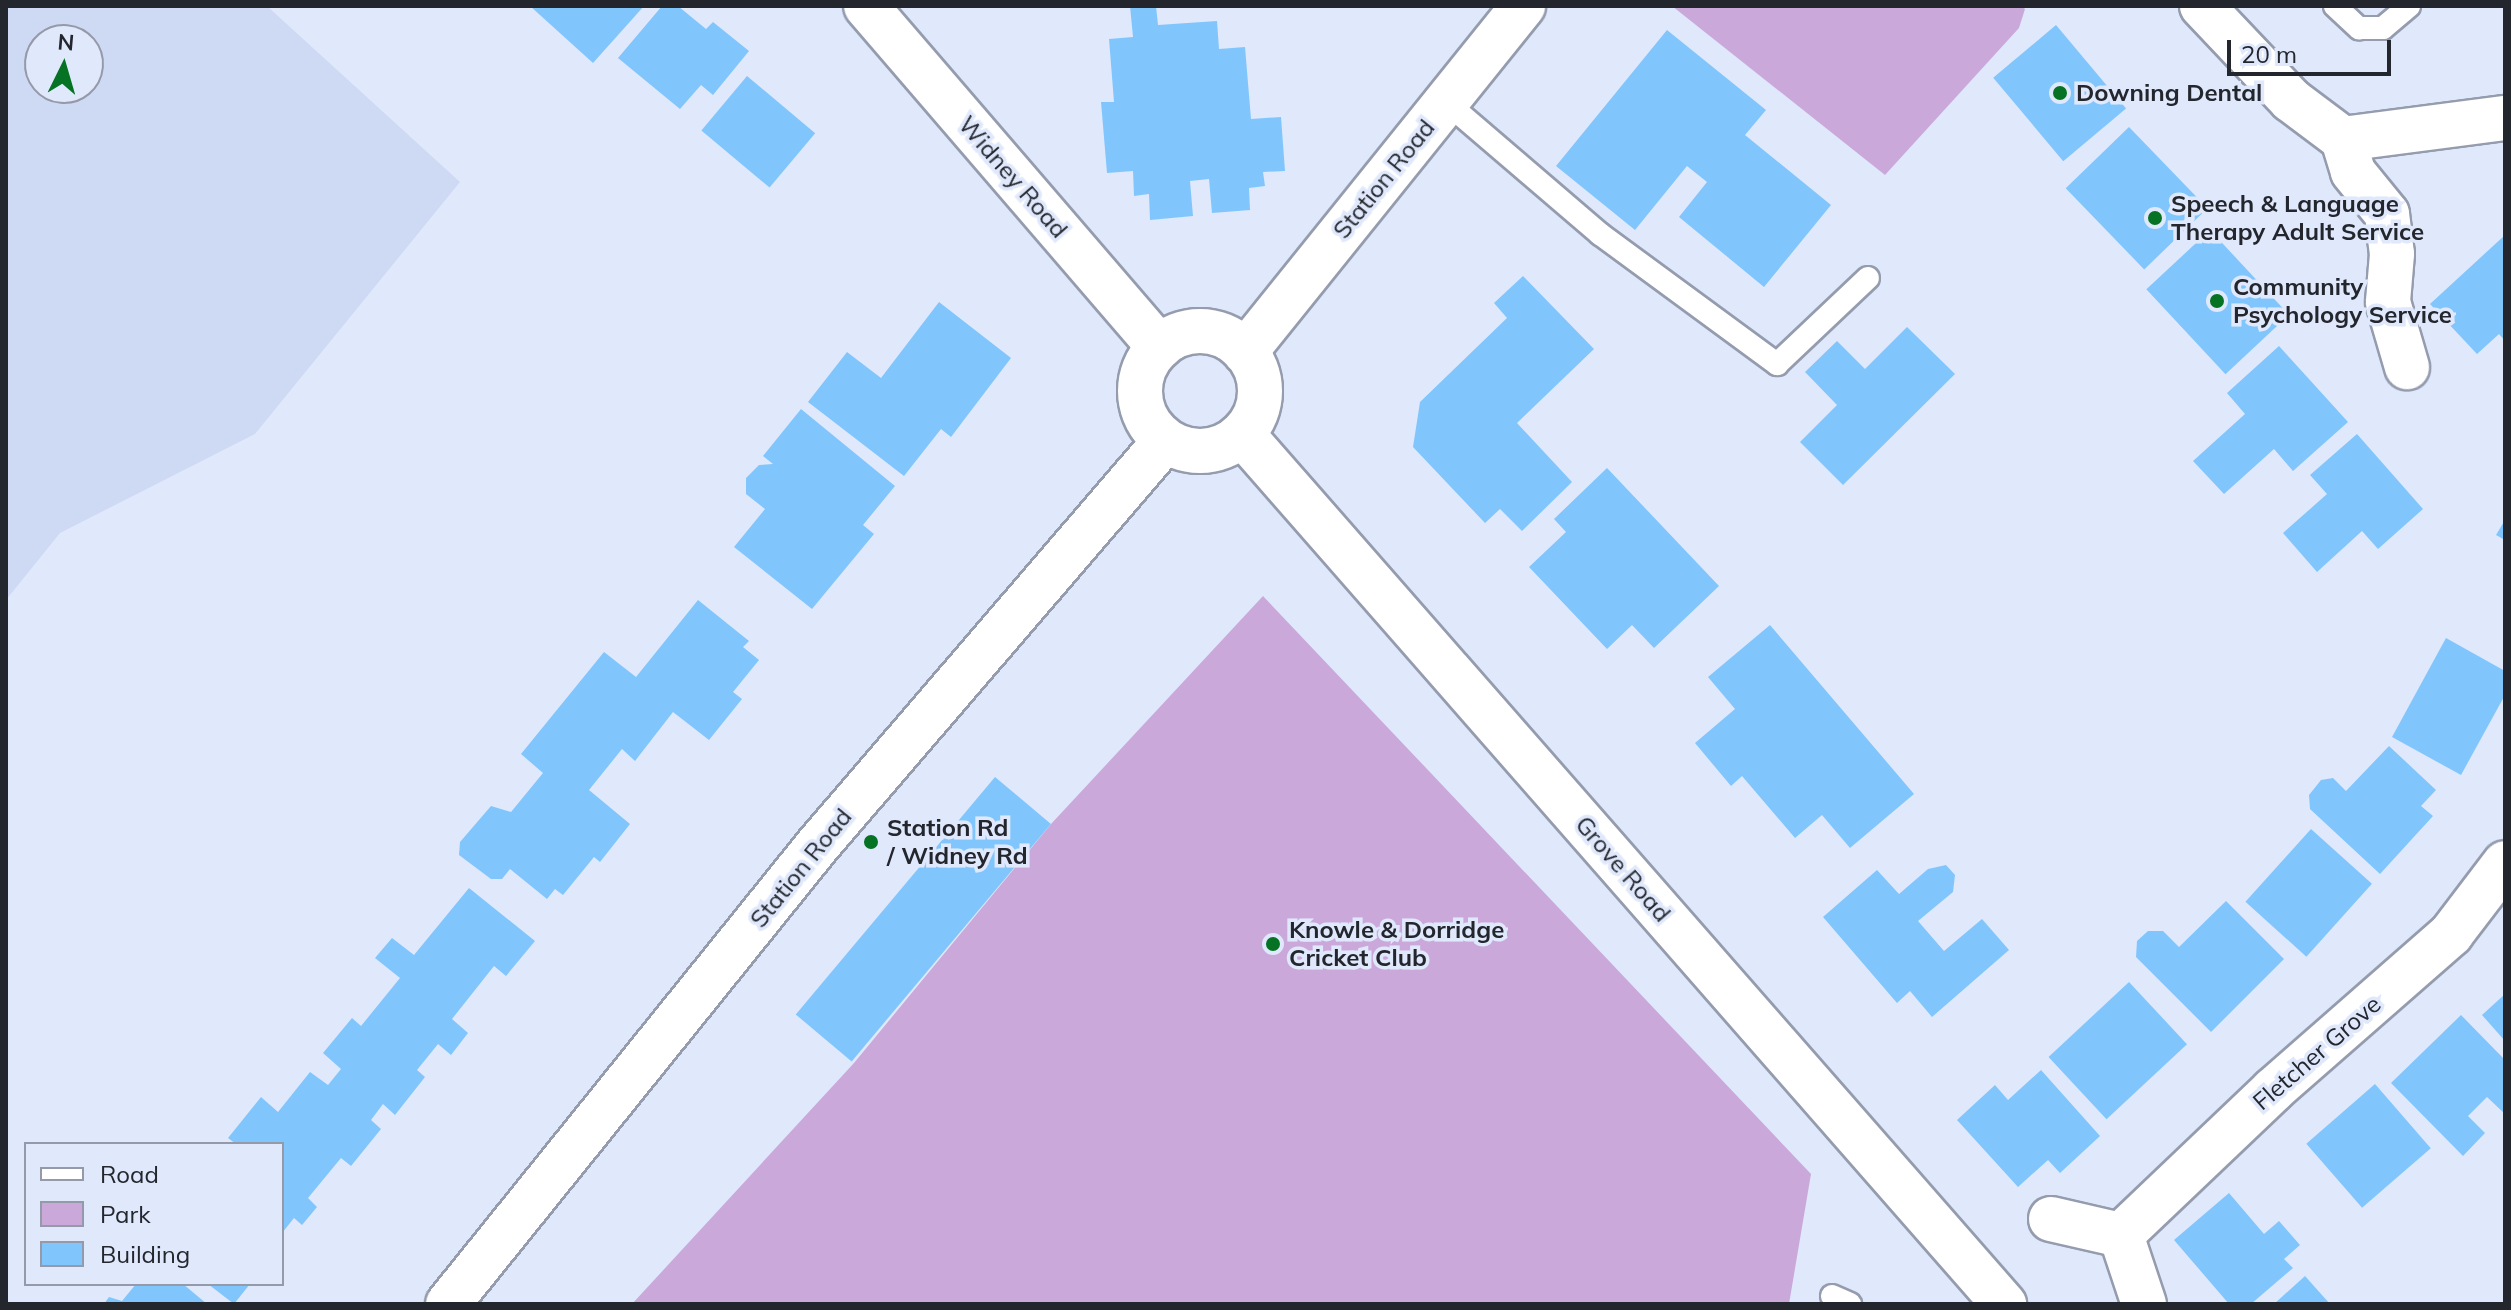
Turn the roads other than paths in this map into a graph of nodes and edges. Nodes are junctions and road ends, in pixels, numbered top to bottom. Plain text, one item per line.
1 (866, 6) edge
2 (1523, 6) edge
3 (2202, 6) edge
4 (2335, 6) edge
5 (2409, 6) edge
6 (1446, 102) junction
7 (2505, 118) edge
8 (2343, 139) junction
9 (1868, 278) dead end
10 (1159, 347) junction
11 (1245, 352) junction
12 (2407, 367) dead end
13 (1242, 434) junction
14 (1165, 441) junction
15 (2505, 863) edge
16 (2051, 1219) dead end
17 (2121, 1235) junction
18 (448, 1304) edge
19 (2004, 1304) edge
20 (2144, 1304) edge

1 - 10 street, Widney Road
2 - 6 street, Station Road
3 - 8 street
4 - 5 lane
6 - 9 lane
6 - 11 street, Station Road
7 - 8 street
8 - 12 street
10 - 11 street
10 - 14 street
11 - 13 street
13 - 14 street
13 - 19 street, Grove Road
14 - 18 street, Station Road
15 - 17 street, Fletcher Grove
16 - 17 street
17 - 20 street

